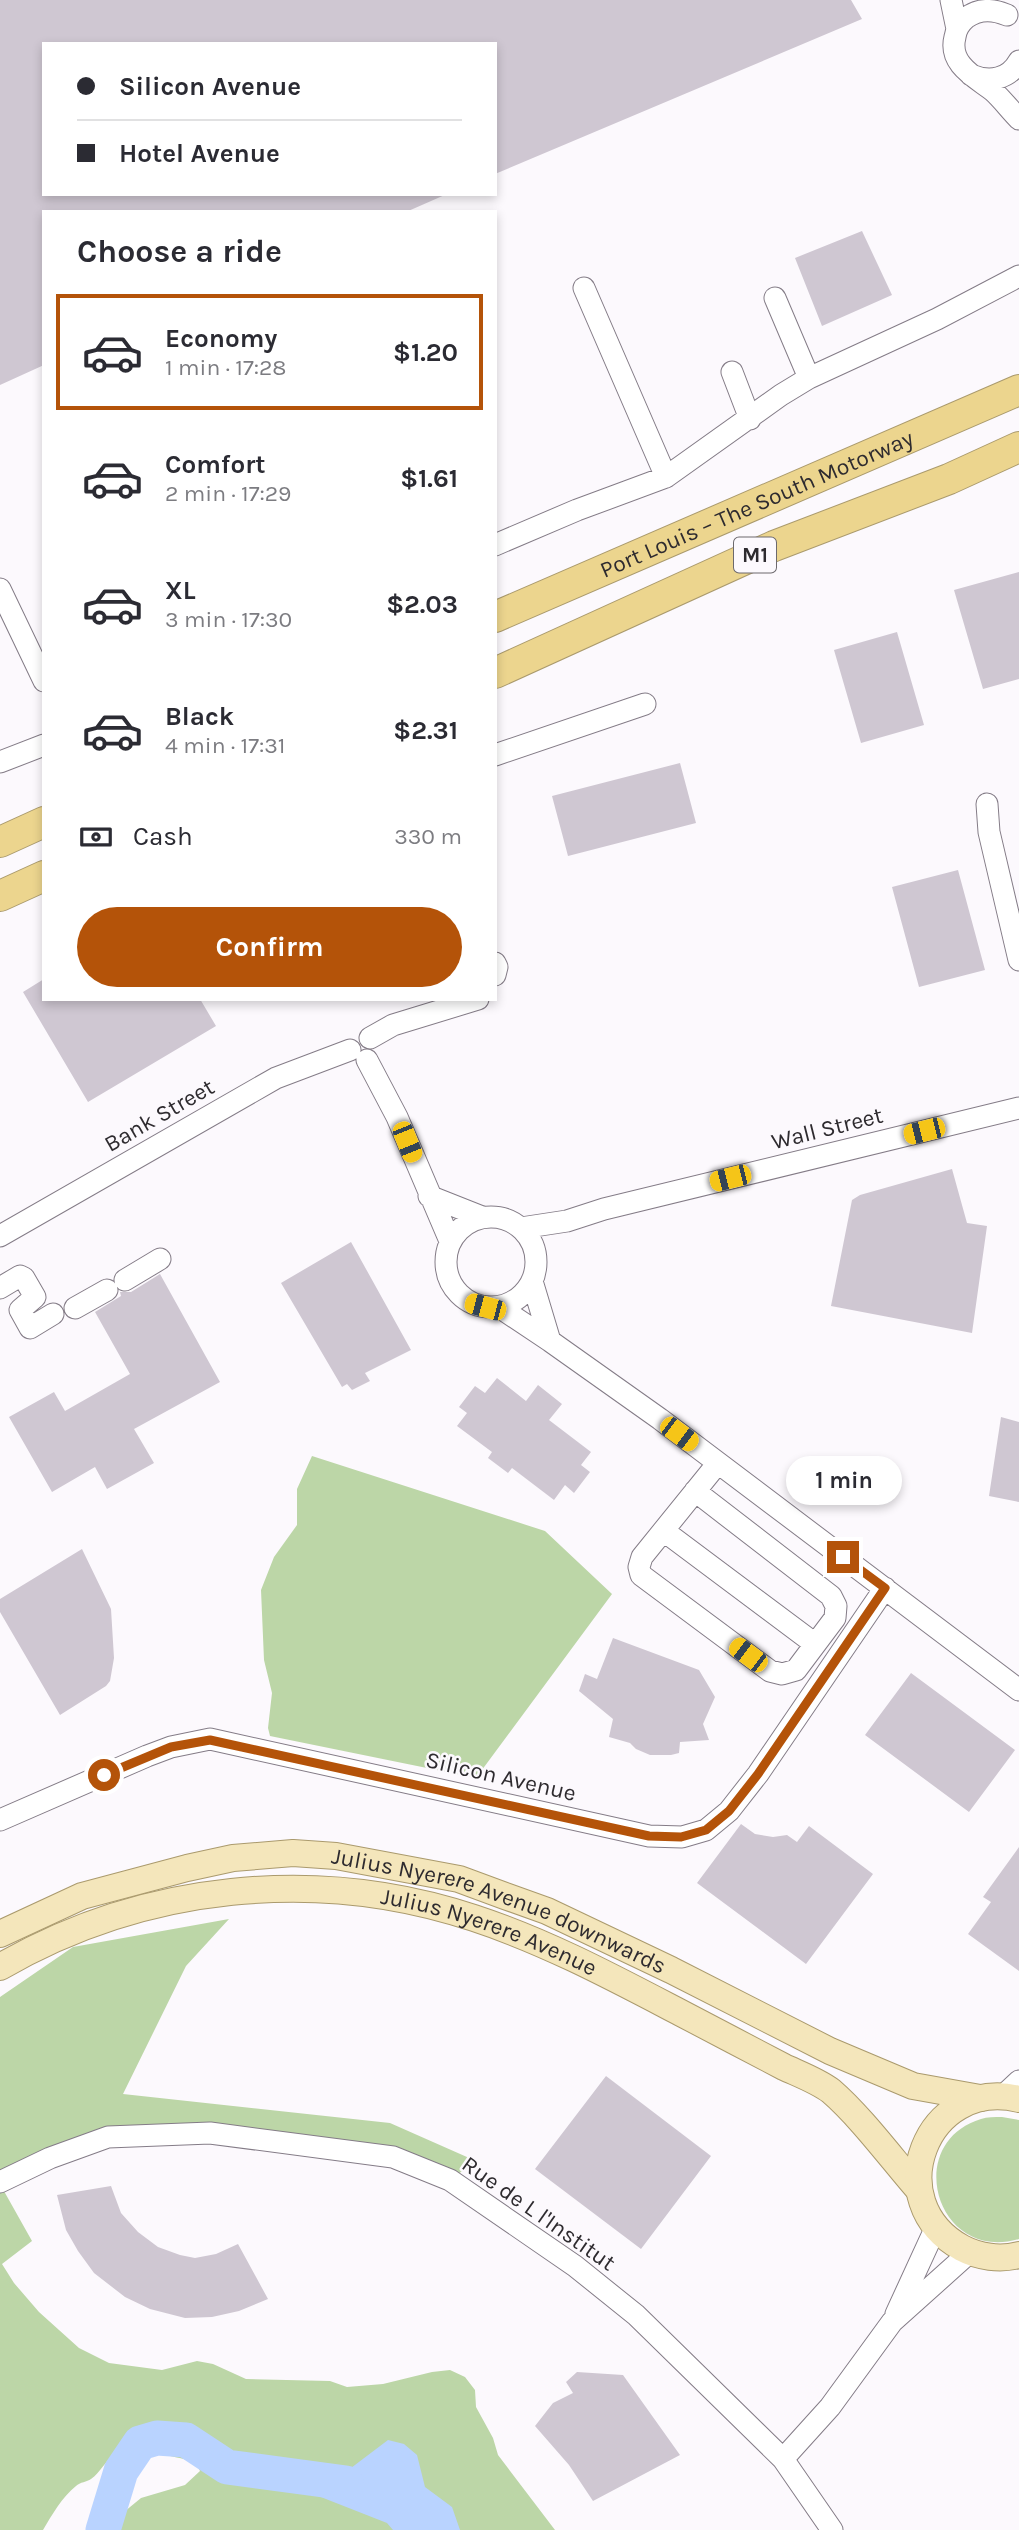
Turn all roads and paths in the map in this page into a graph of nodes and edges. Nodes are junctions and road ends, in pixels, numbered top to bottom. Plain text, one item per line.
1 (951, 0) edge
2 (990, 0) edge
3 (1013, 22) edge
4 (957, 29) junction
5 (1019, 61) edge
6 (969, 74) junction
7 (1019, 119) edge
8 (1019, 276) edge
9 (584, 288) dead end
10 (775, 298) dead end
11 (732, 372) dead end
12 (809, 378) junction
13 (1019, 390) edge
14 (750, 419) junction
15 (1019, 447) edge
16 (1019, 464) edge
17 (666, 477) junction
18 (949, 479) junction
19 (497, 544) edge
20 (0, 589) edge
21 (497, 616) edge
22 (497, 672) edge
23 (42, 677) edge
24 (645, 704) dead end
25 (42, 746) edge
26 (497, 754) edge
27 (0, 762) edge
28 (988, 804) dead end
29 (42, 823) edge
30 (0, 842) edge
31 (42, 877) edge
32 (0, 896) edge
33 (1019, 960) edge
34 (471, 1001) edge
35 (358, 1055) junction
36 (1019, 1108) edge
37 (429, 1196) junction
38 (482, 1217) junction
39 (567, 1221) junction
40 (521, 1228) junction
41 (0, 1236) edge
42 (450, 1241) junction
43 (535, 1252) junction
44 (160, 1259) dead end
45 (532, 1281) junction
46 (0, 1288) edge
47 (499, 1307) junction
48 (75, 1308) dead end
49 (53, 1314) dead end
50 (550, 1341) junction
51 (718, 1463) junction
52 (695, 1491) junction
53 (664, 1531) junction
54 (885, 1588) junction
55 (815, 1644) junction
56 (1019, 1690) edge
57 (0, 1820) edge
58 (0, 1934) edge
59 (0, 1967) edge
60 (1005, 2093) edge
61 (0, 2182) edge
62 (919, 2190) junction
63 (936, 2227) junction
64 (970, 2252) junction
65 (1018, 2256) edge
66 (892, 2322) junction
67 (783, 2459) junction
68 (832, 2530) edge

1 - 4 street
2 - 3 street
3 - 4 street
4 - 6 street
5 - 6 street
6 - 7 street
8 - 12 street
9 - 17 street
10 - 12 street
11 - 14 street
12 - 14 street
13 - 21 highway, Port Louis – The South Motorway / M1
14 - 17 street
15 - 18 highway, Port Louis – The South Motorway / M1
16 - 18 highway
17 - 19 street
18 - 22 highway, Port Louis – The South Motorway / M1
20 - 23 street
24 - 26 street
25 - 27 street
28 - 33 street
29 - 30 highway
31 - 32 highway
34 - 35 street, Bank Street
35 - 37 street
35 - 41 street, Bank Street
36 - 39 street, Wall Street
37 - 38 street
37 - 42 street
38 - 40 street
38 - 42 street
39 - 40 street, Wall Street
39 - 43 street, Wall Street
40 - 43 street
42 - 47 street
43 - 45 street
44 - 48 street
45 - 47 street
45 - 50 street
46 - 49 street
47 - 50 street
50 - 51 street
51 - 52 street
51 - 54 street
52 - 53 street
52 - 55 street
53 - 55 street
53 - 55 street
54 - 56 street
54 - 57 street, Silicon Avenue
58 - 60 main road, Julius Nyerere Avenue downwards
59 - 62 main road, Julius Nyerere Avenue
60 - 62 main road
61 - 67 street, Rue de L l'Institut
62 - 63 main road
63 - 64 main road
63 - 66 street
64 - 65 main road
64 - 66 street
66 - 67 street
67 - 68 street, Rue de L l'Institut

